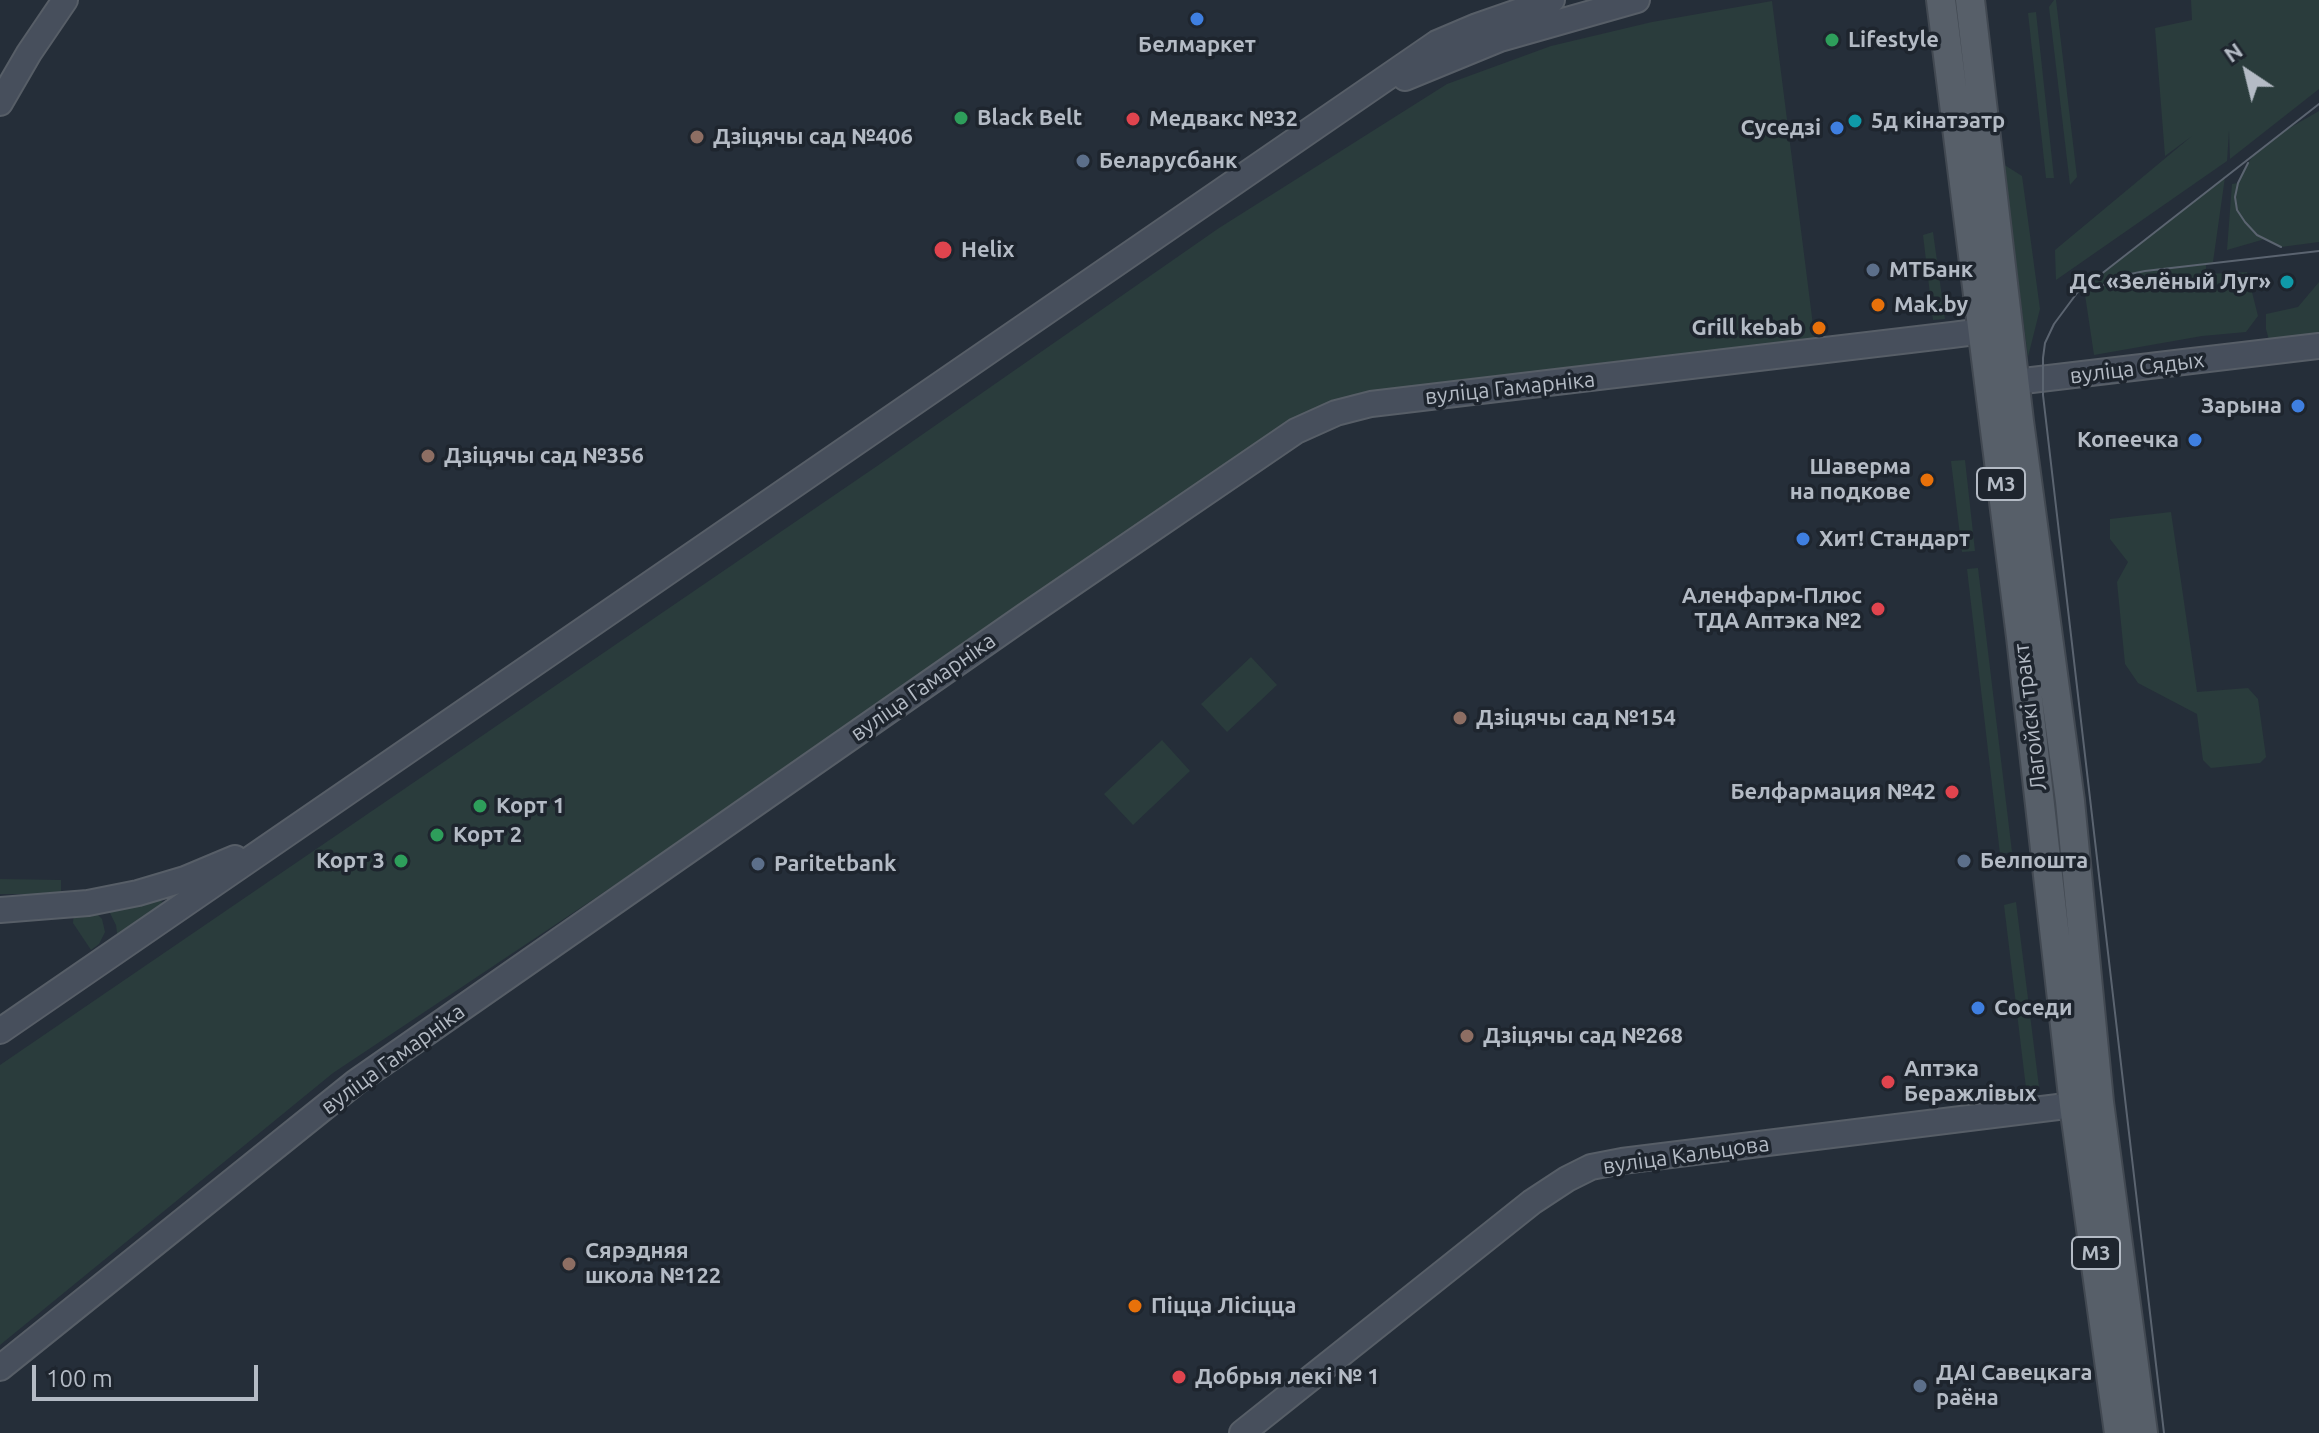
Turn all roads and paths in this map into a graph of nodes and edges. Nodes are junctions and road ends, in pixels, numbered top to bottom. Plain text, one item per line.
1 (65, 0) edge
2 (1552, 0) edge
3 (1637, 0) edge
4 (1941, 0) edge
5 (1970, 0) edge
6 (0, 103) edge
7 (1347, 103) junction
8 (2007, 312) junction
9 (1983, 331) junction
10 (2319, 346) edge
11 (2015, 382) junction
12 (2070, 801) junction
13 (2040, 806) junction
14 (288, 834) junction
15 (0, 910) edge
16 (0, 1031) edge
17 (2087, 1104) junction
18 (0, 1368) edge
19 (1242, 1433) edge
20 (2119, 1433) edge
21 (2143, 1433) edge

1 - 6 street
2 - 7 street
3 - 7 street
4 - 9 main road, Лагойскі тракт / М3
5 - 8 main road, Лагойскі тракт / М3
7 - 14 street
8 - 9 street
8 - 11 main road, Лагойскі тракт / М3
9 - 11 street
9 - 13 main road, Лагойскі тракт / М3
9 - 18 street, вуліца Гамарніка
10 - 11 street, вуліца Сядых
11 - 12 main road, Лагойскі тракт / М3
12 - 13 main road
12 - 17 main road, Лагойскі тракт / М3
13 - 17 main road, Лагойскі тракт / М3
14 - 15 street
14 - 16 street
17 - 19 street, вуліца Кальцова
17 - 20 main road, Лагойскі тракт / М3
17 - 21 main road, Лагойскі тракт / М3

